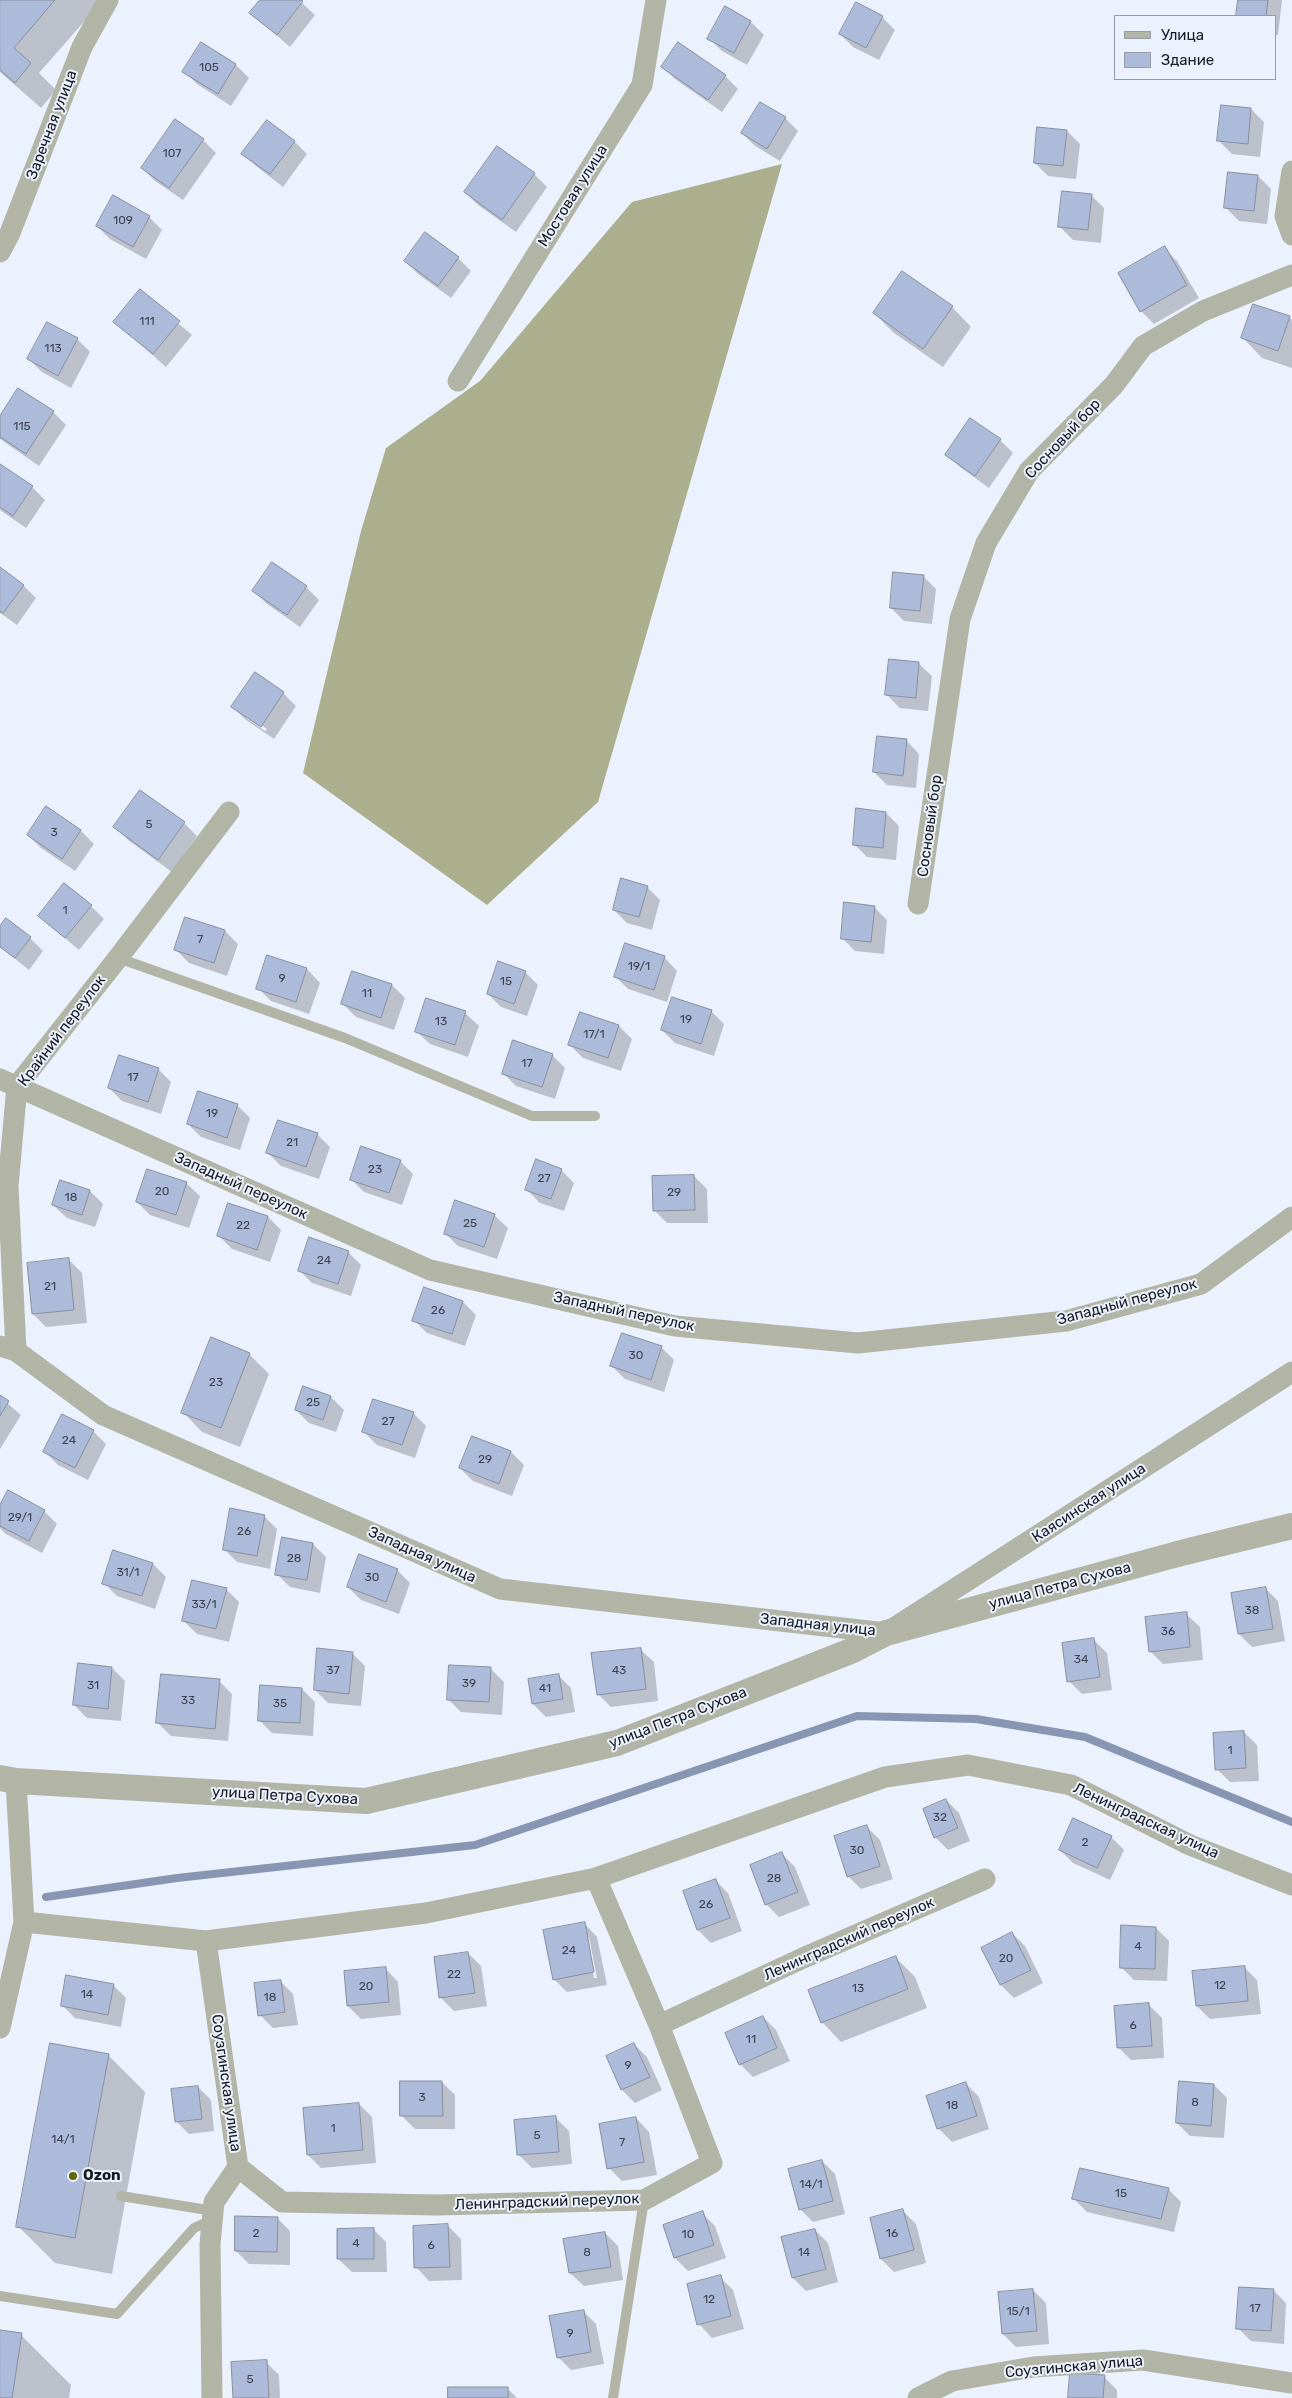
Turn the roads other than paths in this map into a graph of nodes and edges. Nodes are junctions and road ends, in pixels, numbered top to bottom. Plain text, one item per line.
1 (108, 0) edge
2 (656, 0) edge
3 (1292, 171) edge
4 (1292, 234) edge
5 (0, 252) edge
6 (1292, 275) edge
7 (458, 381) dead end
8 (229, 812) dead end
9 (918, 904) dead end
10 (118, 958) junction
11 (8, 1082) edge
12 (595, 1116) dead end
13 (1292, 1217) edge
14 (8, 1348) edge
15 (1292, 1372) edge
16 (1292, 1526) edge
17 (886, 1633) junction
18 (8, 1779) edge
19 (596, 1878) junction
20 (984, 1879) dead end
21 (1292, 1885) edge
22 (24, 1922) junction
23 (206, 1941) junction
24 (659, 2025) junction
25 (0, 2028) edge
26 (238, 2167) junction
27 (120, 2196) dead end
28 (644, 2200) junction
29 (213, 2215) junction
30 (0, 2296) edge
31 (1292, 2383) edge
32 (212, 2398) edge
33 (614, 2398) edge
34 (918, 2398) edge

1 - 5 street, Заречная улица
2 - 7 street, Мостовая улица
3 - 4 street
6 - 9 street, Сосновый бор
8 - 10 street, Крайний переулок
10 - 11 street, Крайний переулок
10 - 12 lane
11 - 13 street, Западный переулок
11 - 14 street, Крайний переулок
14 - 17 street, Западная улица
15 - 17 street, Каясинская улица
16 - 17 street, улица Петра Сухова
17 - 18 street, улица Петра Сухова
18 - 22 street, улица Петра Сухова
19 - 21 street, Ленинградская улица
19 - 23 street
19 - 24 street, Ленинградский переулок
20 - 24 street, Ленинградский переулок
22 - 23 street
22 - 25 street, улица Петра Сухова
23 - 26 street, Соузгинская улица
24 - 28 street, Ленинградский переулок
26 - 28 street, Ленинградский переулок
26 - 29 street, Соузгинская улица
27 - 29 lane
28 - 33 lane
29 - 30 lane
29 - 32 street, Соузгинская улица
31 - 34 street, Соузгинская улица

